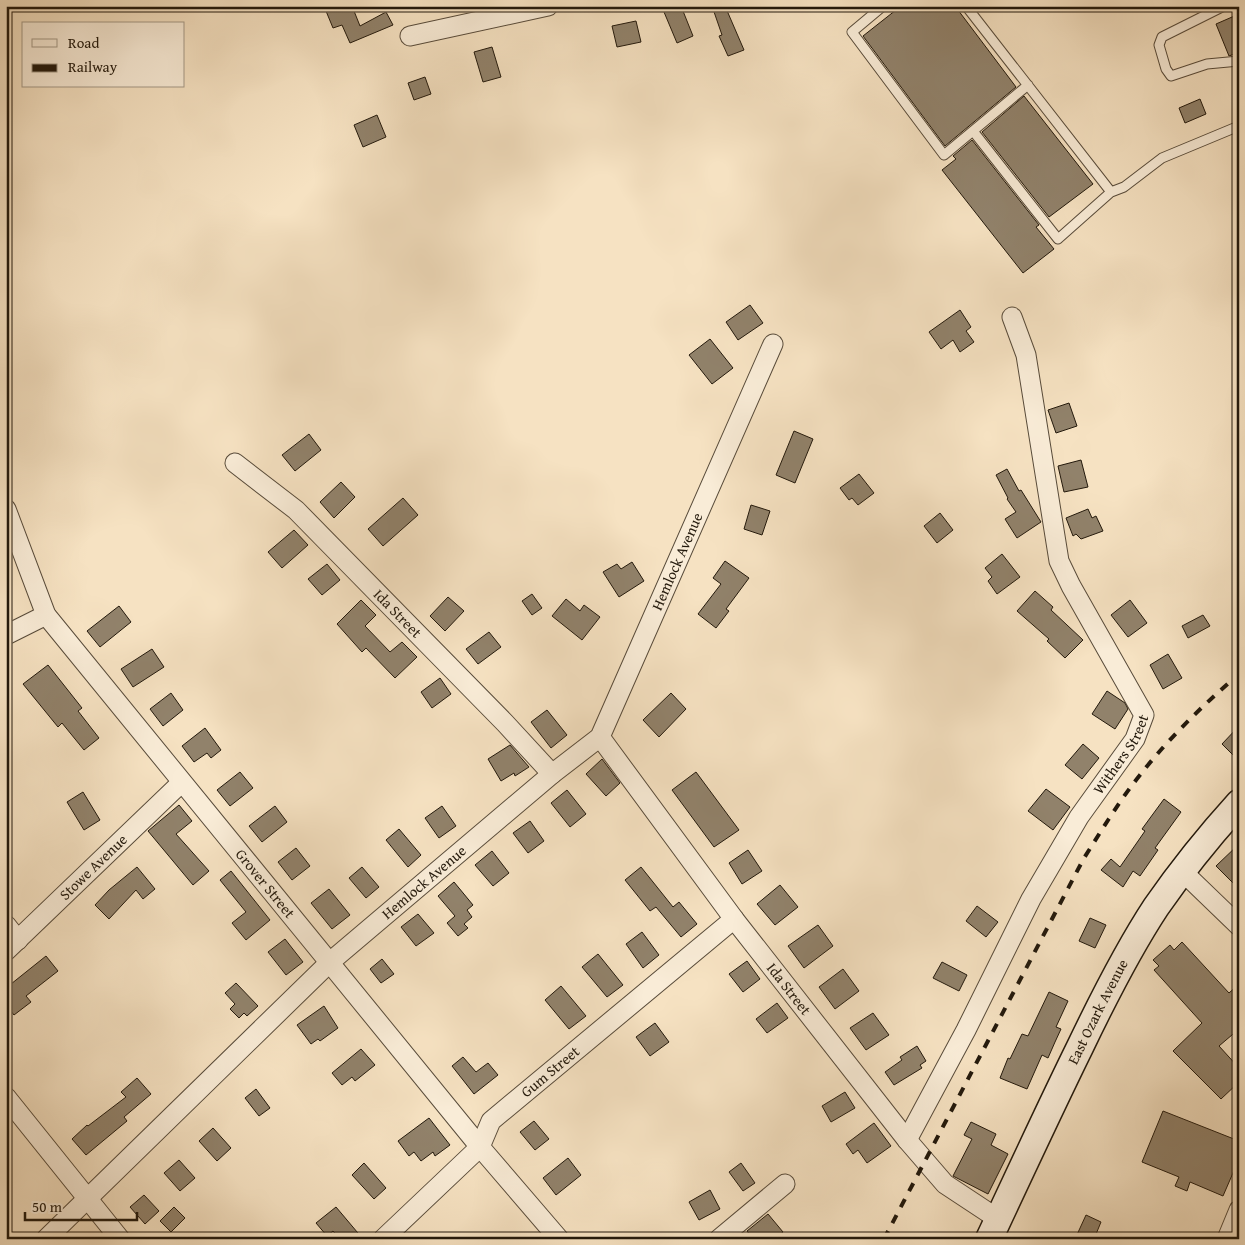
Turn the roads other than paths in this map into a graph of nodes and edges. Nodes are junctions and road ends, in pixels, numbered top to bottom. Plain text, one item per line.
1 (548, 6) edge
2 (883, 6) edge
3 (966, 6) edge
4 (1224, 6) edge
5 (410, 36) dead end
6 (1239, 61) edge
7 (1028, 85) junction
8 (1239, 126) edge
9 (973, 131) junction
10 (1111, 192) junction
11 (1012, 316) dead end
12 (773, 344) dead end
13 (235, 463) dead end
14 (6, 509) edge
15 (46, 615) junction
16 (6, 635) edge
17 (600, 737) junction
18 (552, 774) junction
19 (181, 783) junction
20 (1239, 803) edge
21 (1182, 871) junction
22 (734, 919) junction
23 (6, 925) edge
24 (1239, 926) edge
25 (12, 945) edge
26 (330, 962) junction
27 (6, 1097) edge
28 (907, 1140) junction
29 (480, 1148) junction
30 (785, 1184) dead end
31 (88, 1199) junction
32 (1239, 1210) edge
33 (994, 1229) edge
34 (46, 1239) edge
35 (120, 1239) edge
36 (383, 1239) edge
37 (559, 1239) edge
38 (719, 1239) edge
39 (1227, 1239) edge

1 - 5 street
2 - 9 lane
3 - 7 lane
4 - 6 lane
7 - 9 lane
7 - 10 lane
8 - 10 lane
9 - 10 lane
11 - 28 street, Withers Street
12 - 17 street, Hemlock Avenue
13 - 18 street, Ida Street
14 - 15 street, Grover Street
15 - 16 street
15 - 19 street, Grover Street
17 - 18 street, Hemlock Avenue
17 - 22 street, Ida Street
18 - 26 street, Hemlock Avenue
19 - 25 street, Stowe Avenue
19 - 26 street, Grover Street
20 - 21 main road, East Ozark Avenue
21 - 24 street
21 - 33 main road, East Ozark Avenue
22 - 28 street, Ida Street
22 - 29 street, Gum Street
23 - 25 street
26 - 29 street, Grover Street
26 - 31 street, Hemlock Avenue
27 - 31 street
28 - 33 street, Ida Street
29 - 36 street, Gum Street
29 - 37 street, Grover Street
30 - 38 street
31 - 34 street, Hemlock Avenue
31 - 35 street
32 - 39 street

